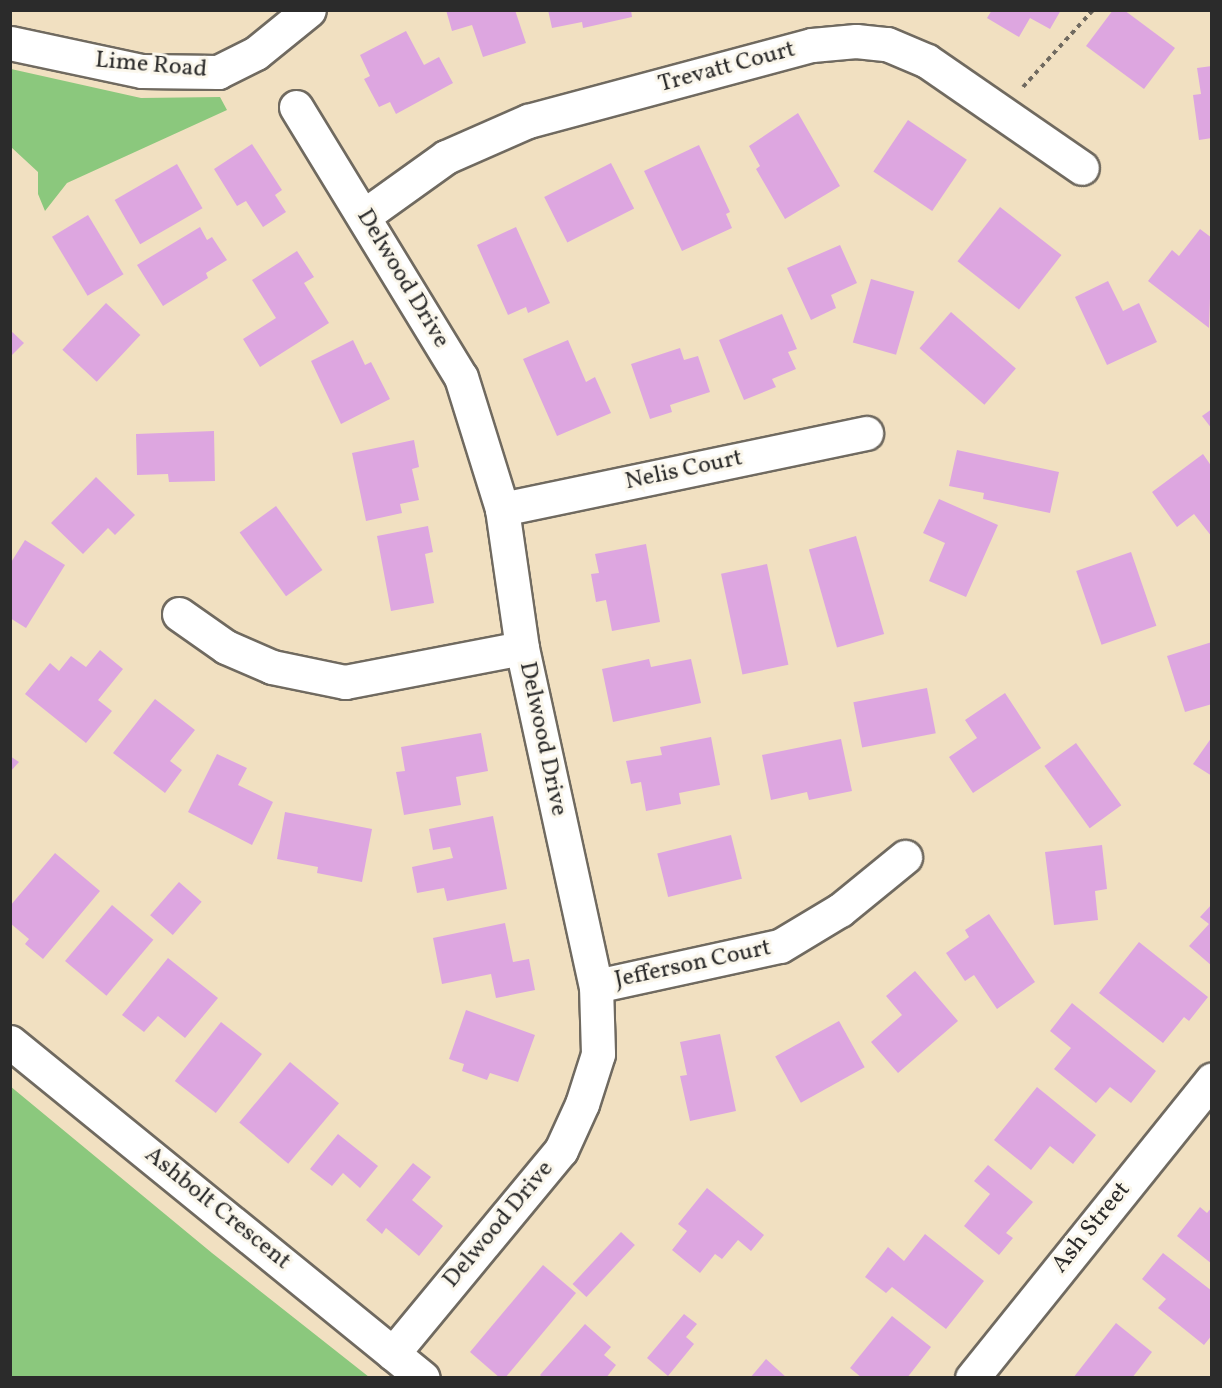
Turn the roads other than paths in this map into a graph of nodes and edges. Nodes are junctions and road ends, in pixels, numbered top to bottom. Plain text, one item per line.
1 (309, 10) edge
2 (10, 44) edge
3 (296, 107) dead end
4 (1082, 168) dead end
5 (365, 215) junction
6 (866, 433) dead end
7 (502, 509) junction
8 (179, 614) dead end
9 (522, 648) junction
10 (905, 857) dead end
11 (596, 986) junction
12 (10, 1042) edge
13 (1212, 1079) edge
14 (393, 1353) junction
15 (423, 1377) edge
16 (972, 1377) edge

1 - 2 street, Lime Road
3 - 5 street, Delwood Drive
4 - 5 street, Trevatt Court
5 - 7 street, Delwood Drive
6 - 7 street, Nelis Court
7 - 9 street, Delwood Drive
8 - 9 street
9 - 11 street, Delwood Drive
10 - 11 street, Jefferson Court
11 - 14 street, Delwood Drive
12 - 14 street, Ashbolt Crescent
13 - 16 street, Ash Street
14 - 15 street, Ashbolt Crescent

